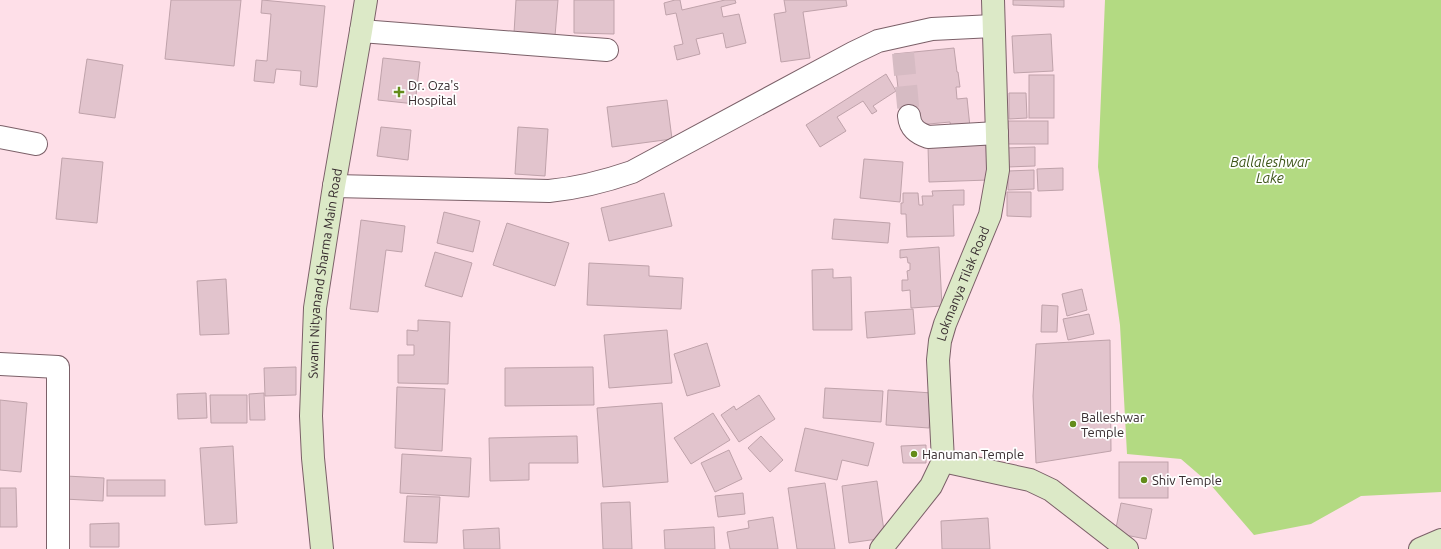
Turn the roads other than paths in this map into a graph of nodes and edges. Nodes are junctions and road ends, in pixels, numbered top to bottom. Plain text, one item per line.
1 (366, 0) edge
2 (993, 0) edge
3 (993, 26) junction
4 (361, 31) junction
5 (607, 50) dead end
6 (909, 116) tunnel mouth
7 (997, 133) junction
8 (0, 137) edge
9 (36, 144) dead end
10 (334, 186) junction
11 (0, 364) edge
12 (943, 461) junction
13 (1441, 540) edge
14 (58, 549) edge
15 (322, 549) edge
16 (881, 549) edge
17 (1128, 549) edge
18 (1420, 549) edge

1 - 4 street, Swami Nityanand Sharma Main Road
2 - 3 street, Lokmanya Tilak Road
3 - 7 street, Lokmanya Tilak Road
3 - 10 street
4 - 5 street
4 - 10 street, Swami Nityanand Sharma Main Road
6 - 7 street
7 - 12 street, Lokmanya Tilak Road
8 - 9 street
10 - 15 street, Swami Nityanand Sharma Main Road
11 - 14 street
12 - 16 street, Lokmanya Tilak Road
12 - 17 street
13 - 18 street

